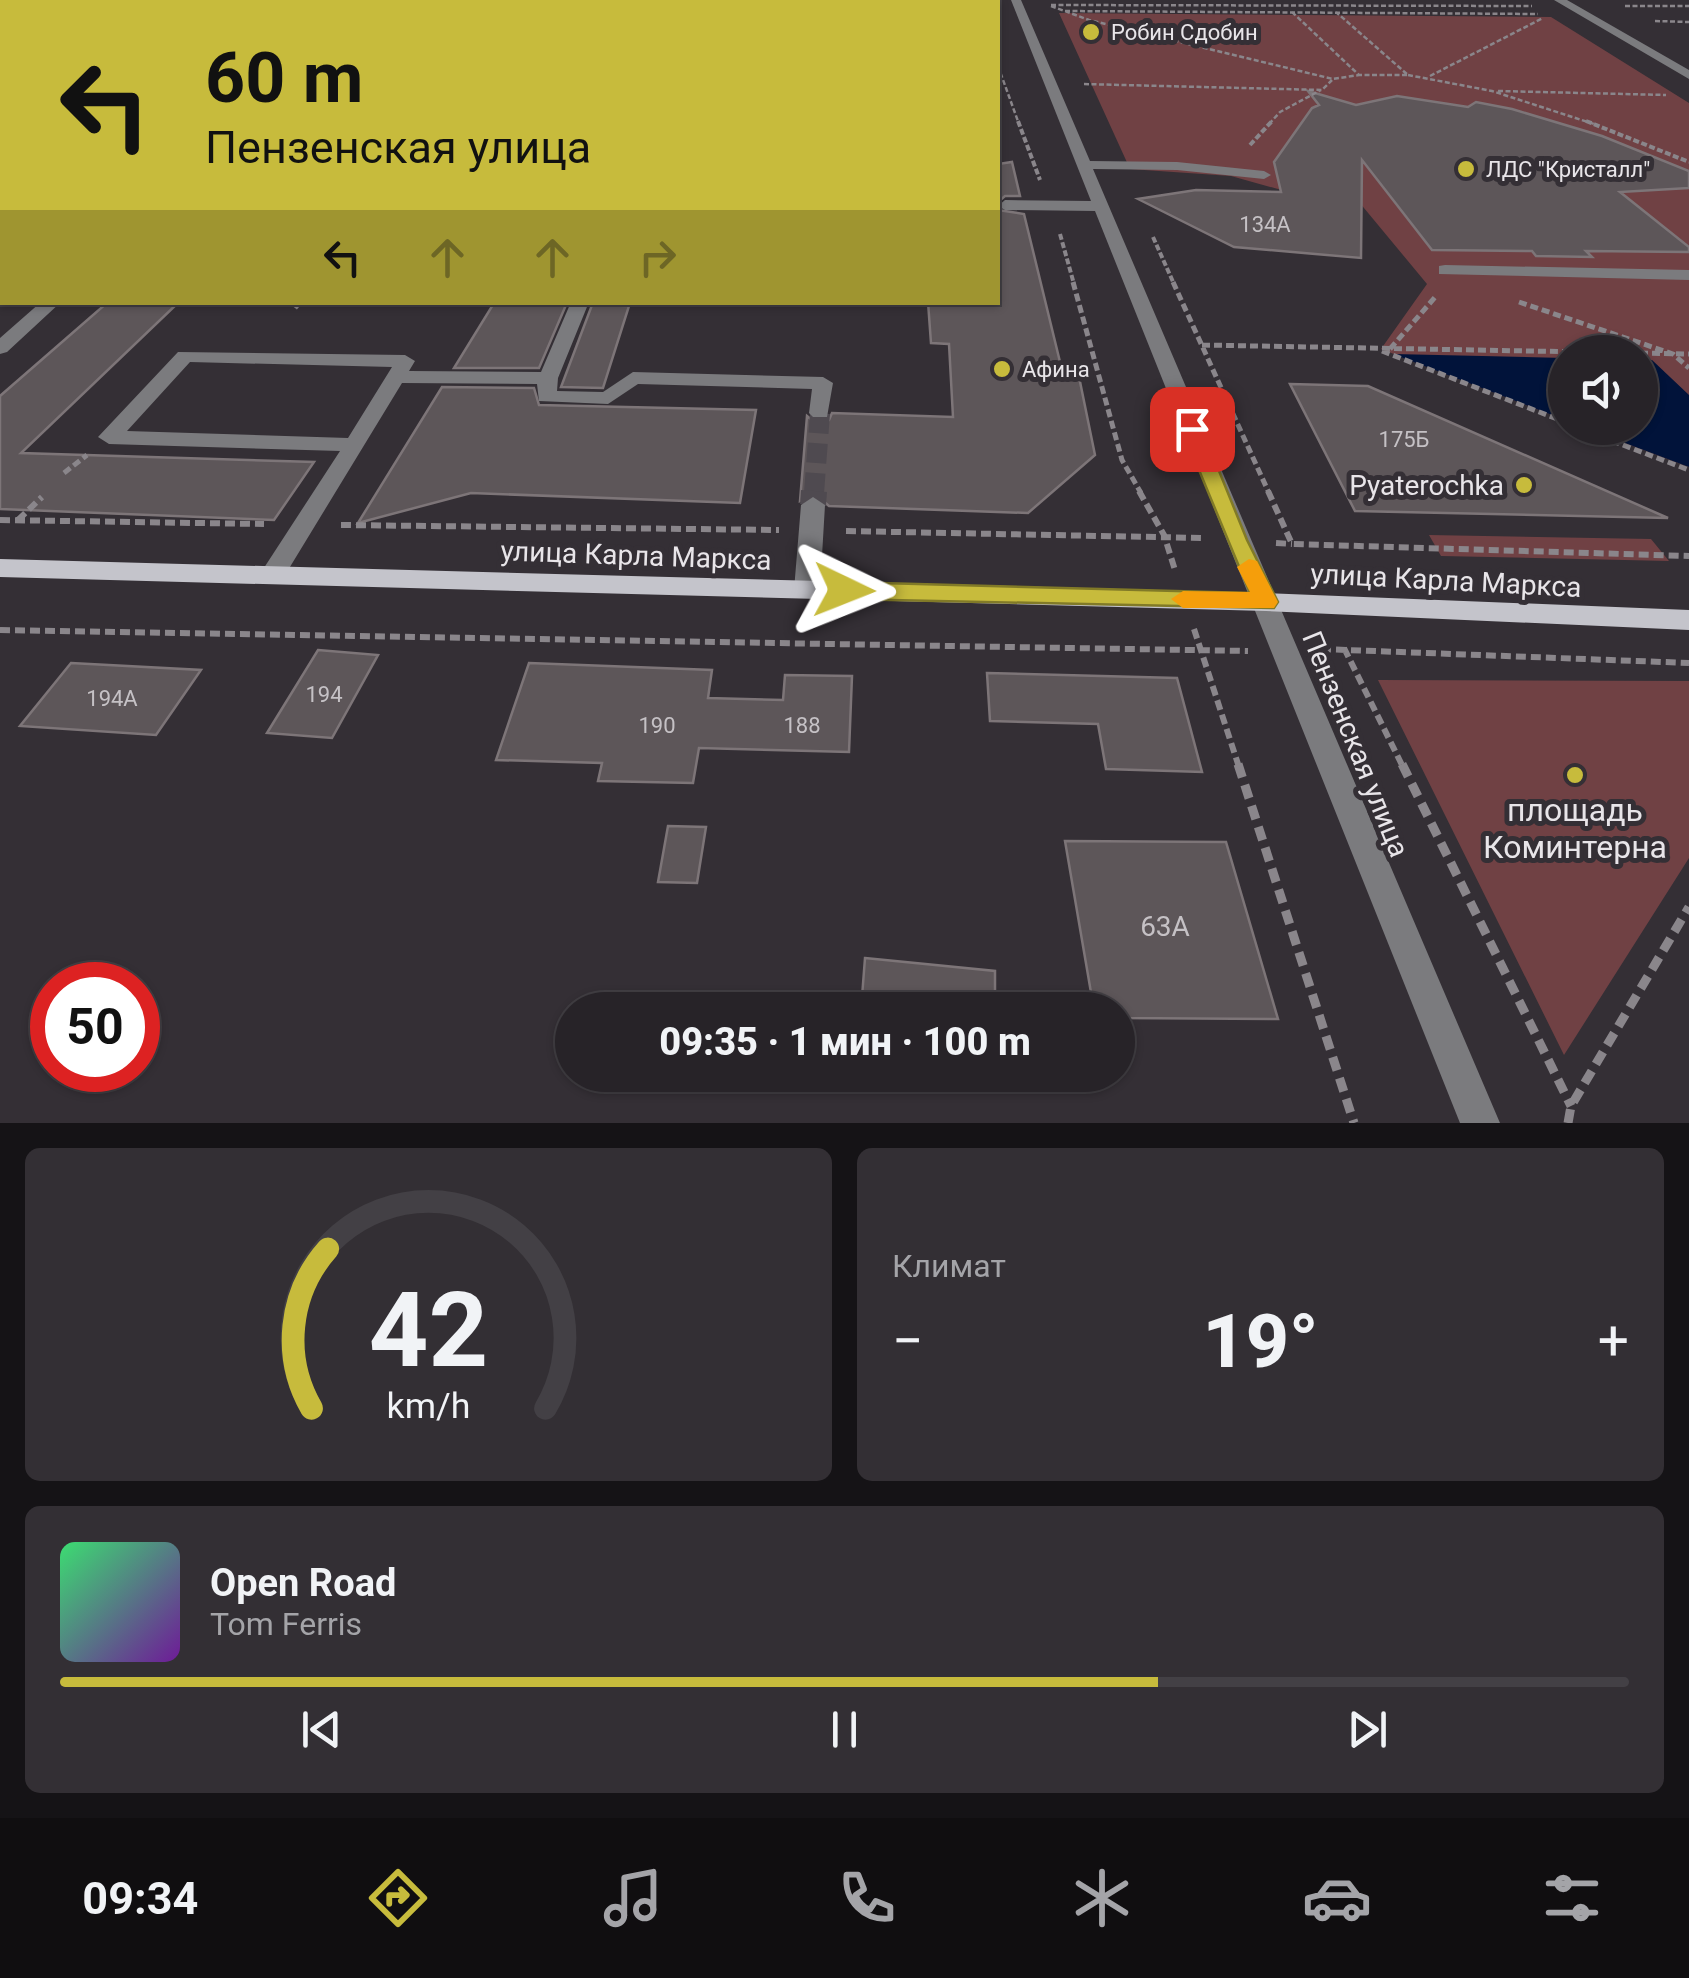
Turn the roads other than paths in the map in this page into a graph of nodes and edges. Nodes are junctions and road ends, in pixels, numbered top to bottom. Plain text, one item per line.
1 (1016, 0) edge
2 (1558, 0) edge
3 (1689, 75) edge
4 (1086, 164) junction
5 (1264, 175) dead end
6 (1004, 205) dead end
7 (1103, 206) junction
8 (1446, 270) dead end
9 (1689, 276) edge
10 (49, 305) edge
11 (579, 305) edge
12 (0, 348) edge
13 (395, 377) junction
14 (548, 378) junction
15 (820, 412) tunnel mouth
16 (354, 445) junction
17 (812, 518) tunnel mouth
18 (0, 568) edge
19 (273, 574) junction
20 (807, 590) junction
21 (1266, 602) junction
22 (1689, 620) edge
23 (1480, 1123) edge

1 - 4 street, Пензенская улица
2 - 3 street
4 - 5 street
4 - 7 street, Пензенская улица
6 - 7 street
7 - 21 street, Пензенская улица
8 - 9 street
10 - 12 street
11 - 14 street
13 - 14 street
13 - 16 street
13 - 16 street
14 - 15 street
16 - 19 street
17 - 20 street
18 - 19 main road, улица Карла Маркса
19 - 20 main road, улица Карла Маркса
20 - 21 main road, улица Карла Маркса
21 - 22 main road, улица Карла Маркса
21 - 23 street, Пензенская улица

